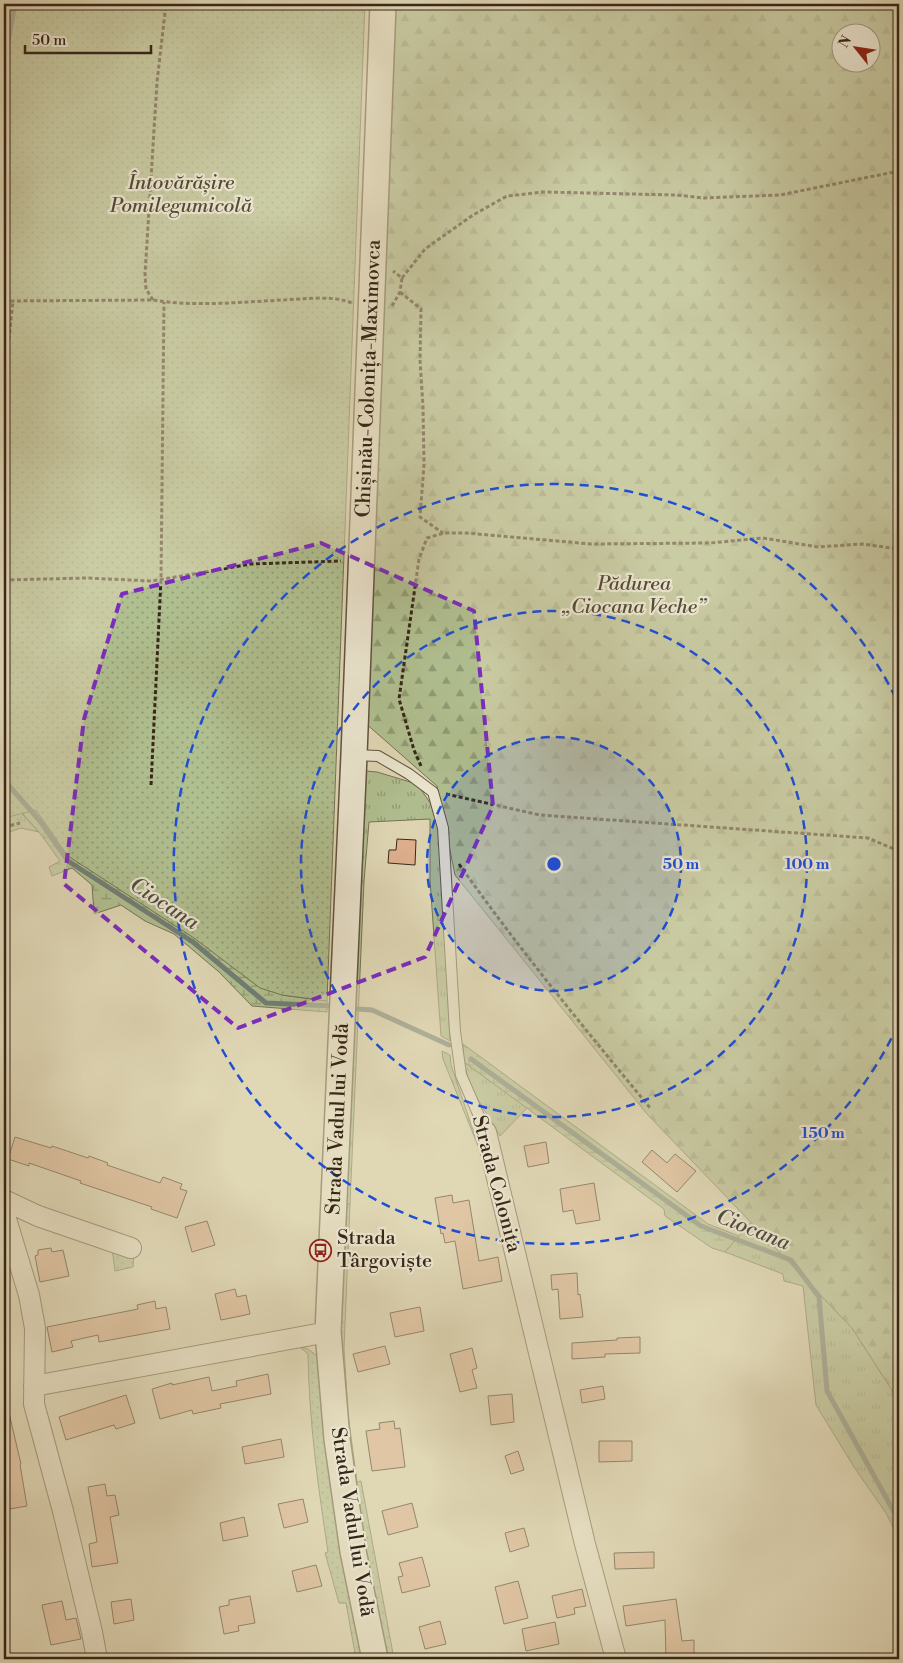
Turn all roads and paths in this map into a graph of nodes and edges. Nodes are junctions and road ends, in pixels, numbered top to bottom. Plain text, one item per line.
1 (166, 4) edge
2 (383, 4) edge
3 (899, 171) edge
4 (402, 278) dead end
5 (400, 292) dead end
6 (153, 300) junction
7 (13, 301) junction
8 (4, 302) edge
9 (164, 302) junction
10 (370, 312) junction
11 (4, 385) edge
12 (444, 533) junction
13 (899, 549) edge
14 (362, 560) junction
15 (4, 580) edge
16 (161, 580) junction
17 (354, 755) junction
18 (151, 785) dead end
19 (433, 792) junction
20 (20, 823) dead end
21 (4, 827) edge
22 (444, 843) junction
23 (899, 851) edge
24 (651, 1109) dead end
25 (486, 1132) joint
26 (4, 1201) edge
27 (131, 1248) dead end
28 (328, 1332) junction
29 (34, 1386) junction
30 (97, 1659) edge
31 (375, 1659) edge
32 (616, 1659) edge

1 - 6 path
2 - 10 street, Chișinău-Colonița-Maximovca
3 - 4 path
5 - 12 path
6 - 7 path
6 - 9 path
7 - 8 path
7 - 11 path
9 - 10 path
9 - 16 path
10 - 14 street, Chișinău-Colonița-Maximovca
12 - 13 path
12 - 19 path
14 - 16 path
14 - 17 street, Chișinău-Colonița-Maximovca
15 - 16 path
16 - 18 path
17 - 19 lane
17 - 28 street, Strada Vadul lui Vodă
19 - 22 lane, Strada Colonița
19 - 23 path
20 - 21 path
22 - 24 path
22 - 25 lane, Strada Colonița
25 - 32 street, Strada Colonița
26 - 27 street
26 - 29 street
28 - 29 street
28 - 31 street, Strada Vadul lui Vodă
29 - 30 street

